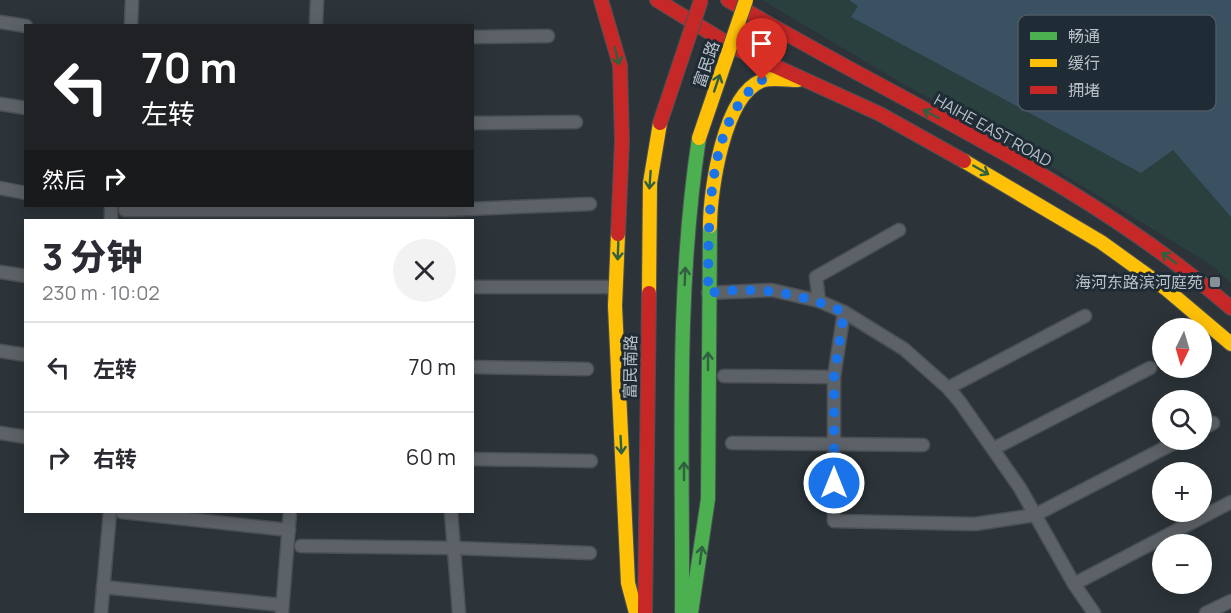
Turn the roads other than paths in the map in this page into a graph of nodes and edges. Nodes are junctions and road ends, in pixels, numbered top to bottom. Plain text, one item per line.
1 (132, 0) edge
2 (317, 0) edge
3 (601, 0) edge
4 (657, 0) edge
5 (701, 0) edge
6 (728, 0) edge
7 (746, 0) edge
8 (0, 22) edge
9 (131, 24) edge
10 (316, 24) edge
11 (24, 26) edge
12 (548, 36) dead end
13 (474, 37) edge
14 (817, 84) junction
15 (0, 104) edge
16 (24, 108) edge
17 (576, 122) dead end
18 (474, 123) edge
19 (0, 188) edge
20 (24, 193) edge
21 (590, 204) dead end
22 (336, 208) edge
23 (125, 210) dead end
24 (310, 215) edge
25 (443, 215) edge
26 (898, 230) dead end
27 (0, 272) edge
28 (24, 276) edge
29 (474, 287) edge
30 (616, 287) junction
31 (708, 293) junction
32 (819, 301) junction
33 (1231, 308) edge
34 (844, 312) junction
35 (1085, 316) dead end
36 (1231, 344) edge
37 (0, 351) edge
38 (24, 355) edge
39 (474, 367) edge
40 (1150, 368) dead end
41 (587, 369) dead end
42 (724, 376) dead end
43 (834, 377) junction
44 (948, 388) junction
45 (0, 433) edge
46 (24, 437) edge
47 (732, 443) dead end
48 (834, 444) junction
49 (923, 445) dead end
50 (993, 449) junction
51 (1161, 450) edge
52 (474, 459) edge
53 (591, 461) dead end
54 (1231, 502) edge
55 (110, 513) edge
56 (131, 513) edge
57 (290, 513) edge
58 (450, 513) edge
59 (1035, 515) junction
60 (289, 531) junction
61 (301, 546) dead end
62 (454, 548) junction
63 (590, 553) dead end
64 (1074, 584) junction
65 (103, 587) junction
66 (1231, 601) edge
67 (282, 609) edge
68 (101, 613) edge
69 (459, 613) edge
70 (636, 613) edge
71 (645, 613) edge
72 (682, 613) edge
73 (691, 613) edge
74 (1094, 613) edge
75 (1206, 613) edge

1 - 9 street
2 - 10 street
3 -> 30 main road
4 - 14 main road
5 -> 71 main road, 富民南路, bridge
33 -> 6 main road, HAIHE EAST ROAD
72 -> 7 main road, 富民路, bridge
8 - 11 street
12 - 13 street
14 - 31 main road
14 -> 36 main road
15 - 16 street
17 - 18 street
19 - 20 street
21 - 25 street
22 - 24 street
22 - 25 street
23 - 24 street
26 - 32 street
27 - 28 street
29 - 30 street
30 -> 70 main road
31 - 32 street
73 -> 31 main road
32 - 34 street
34 - 43 street
34 - 44 street
35 - 44 street
37 - 38 street
39 - 41 street
40 - 50 street
42 - 43 street
43 - 48 street
44 - 50 street
45 - 46 street
47 - 48 street
48 - 49 street
48 - 59 street
50 - 59 street
51 - 59 street
52 - 53 street
54 - 64 street
55 - 65 street
56 - 60 street
57 - 60 street
58 - 62 street
59 - 64 street
60 - 67 street
61 - 62 street
62 - 63 street
62 - 69 street
64 - 74 street
65 - 67 street
65 - 68 street
66 - 75 street

